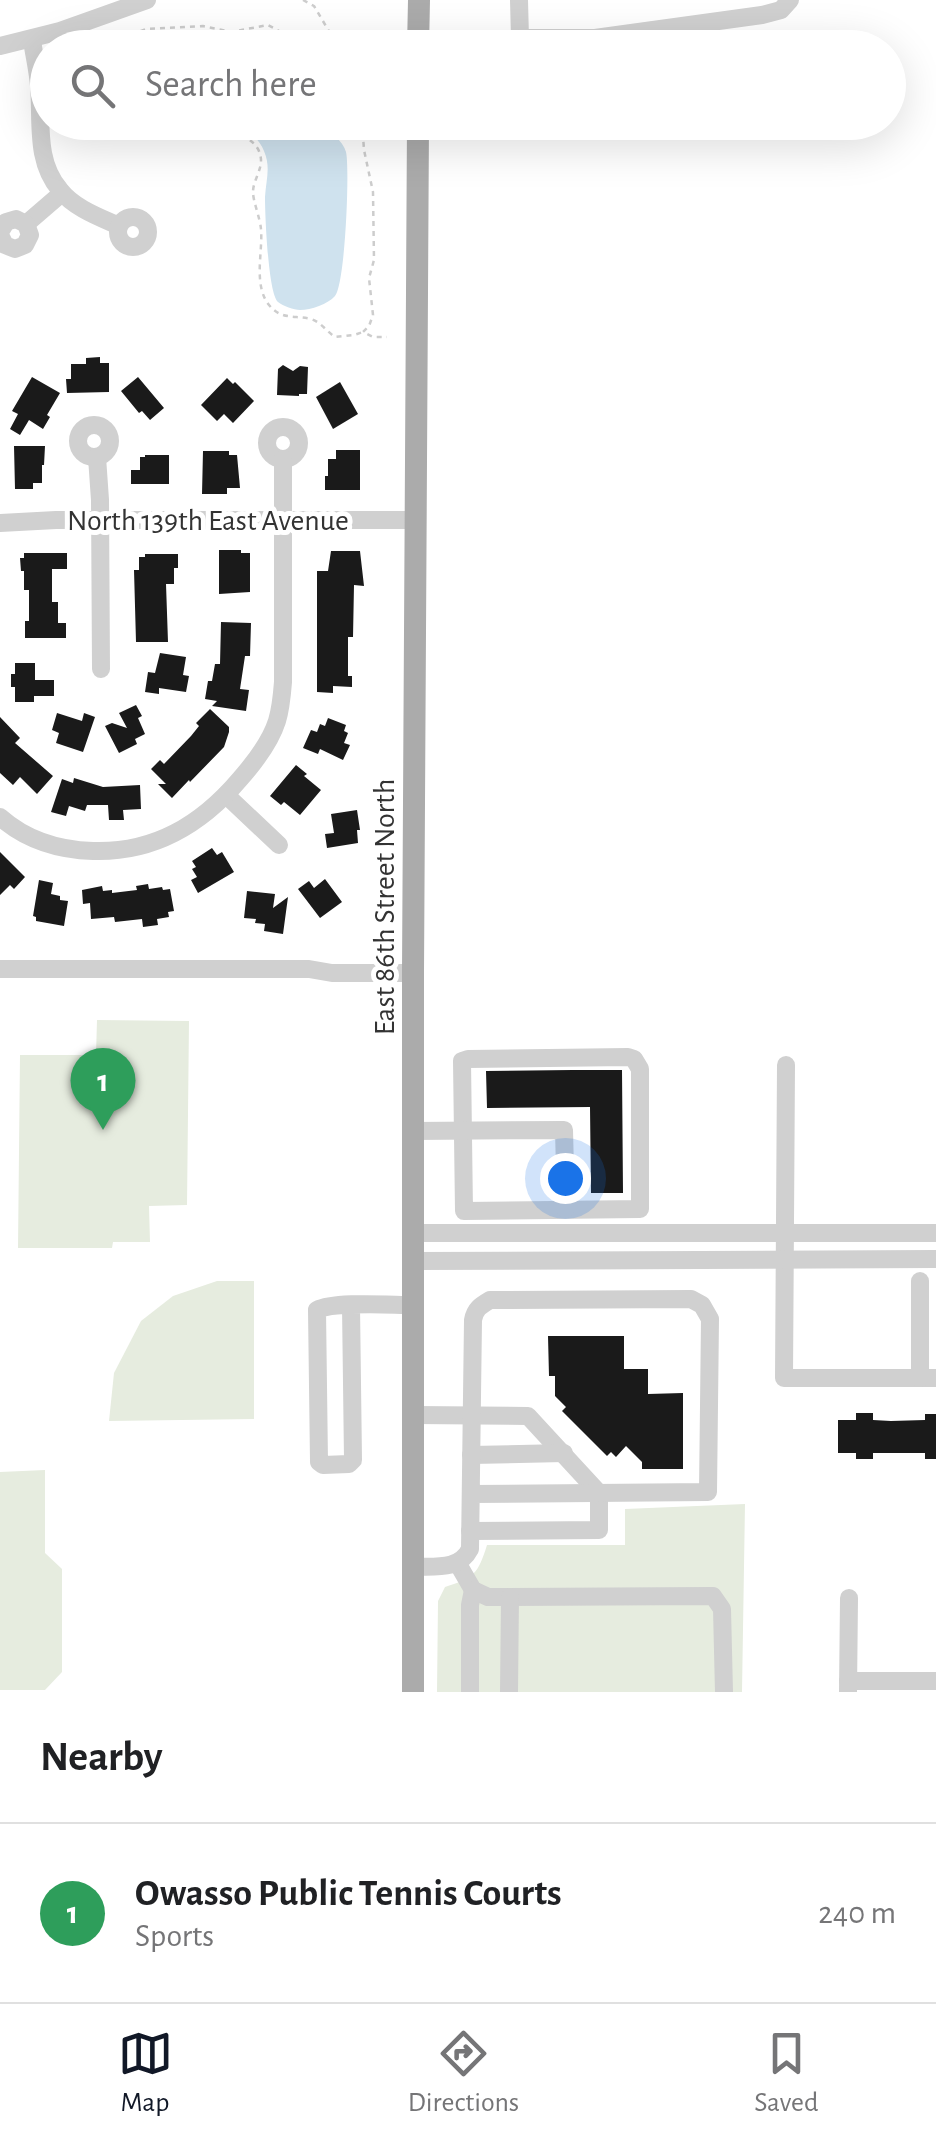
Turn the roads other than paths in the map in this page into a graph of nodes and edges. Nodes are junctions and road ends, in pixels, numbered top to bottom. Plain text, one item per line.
1 (418, 0) edge
2 (520, 0) edge
3 (790, 0) edge
4 (135, 2) edge
5 (59, 30) edge
6 (418, 30) edge
7 (520, 30) edge
8 (666, 30) edge
9 (30, 40) edge
10 (0, 46) edge
11 (41, 140) edge
12 (418, 140) edge
13 (62, 193) junction
14 (119, 226) dead end
15 (0, 234) edge
16 (97, 456) dead end
17 (284, 459) dead end
18 (100, 520) junction
19 (284, 520) junction
20 (416, 520) junction
21 (0, 522) edge
22 (102, 669) dead end
23 (226, 795) junction
24 (0, 817) edge
25 (279, 845) dead end
26 (0, 968) edge
27 (413, 973) junction
28 (786, 1065) dead end
29 (462, 1130) junction
30 (413, 1131) junction
31 (566, 1210) junction
32 (785, 1232) junction
33 (413, 1233) junction
34 (936, 1233) edge
35 (785, 1259) junction
36 (413, 1260) junction
37 (936, 1260) edge
38 (920, 1280) dead end
39 (413, 1305) junction
40 (351, 1306) junction
41 (928, 1378) edge
42 (472, 1415) junction
43 (413, 1416) junction
44 (564, 1453) junction
45 (471, 1455) junction
46 (599, 1492) junction
47 (470, 1494) junction
48 (470, 1531) junction
49 (458, 1564) junction
50 (413, 1567) junction
51 (474, 1590) junction
52 (510, 1597) junction
53 (849, 1598) dead end
54 (936, 1681) edge
55 (848, 1687) edge
56 (413, 1692) edge
57 (470, 1692) edge
58 (509, 1692) edge
59 (724, 1692) edge

1 - 6 main road
2 - 7 street
3 - 8 street
4 - 5 street
9 - 10 street
11 - 13 street
12 - 20 main road, East 86th Street North
13 - 14 street
13 - 15 street
16 - 18 street
17 - 19 street
18 - 19 street, North 139th East Avenue
18 - 21 street, North 139th East Avenue
18 - 22 street
19 - 20 street, North 139th East Avenue
19 - 23 street
20 - 27 main road, East 86th Street North
23 - 24 street
23 - 25 street
26 - 27 street
27 - 30 main road, East 86th Street North
28 - 32 street
29 - 30 street
29 - 31 street
29 - 31 street
29 - 31 street
30 - 33 main road, East 86th Street North
32 - 33 street
32 - 34 street
32 - 35 street
33 - 36 main road, East 86th Street North
35 - 36 street
35 - 37 street
35 - 41 street
36 - 39 main road, East 86th Street North
38 - 41 street
39 - 40 street
39 - 43 main road, East 86th Street North
40 - 40 street
42 - 43 street
42 - 44 street
42 - 45 street
42 - 46 street
43 - 50 main road, East 86th Street North
44 - 45 street
44 - 46 street
45 - 47 street
46 - 47 street
46 - 48 street
47 - 48 street
48 - 49 street
49 - 50 street
49 - 51 street
50 - 56 main road, East 86th Street North
51 - 52 street
51 - 57 street
52 - 58 street
52 - 59 street
53 - 55 street
54 - 55 street

